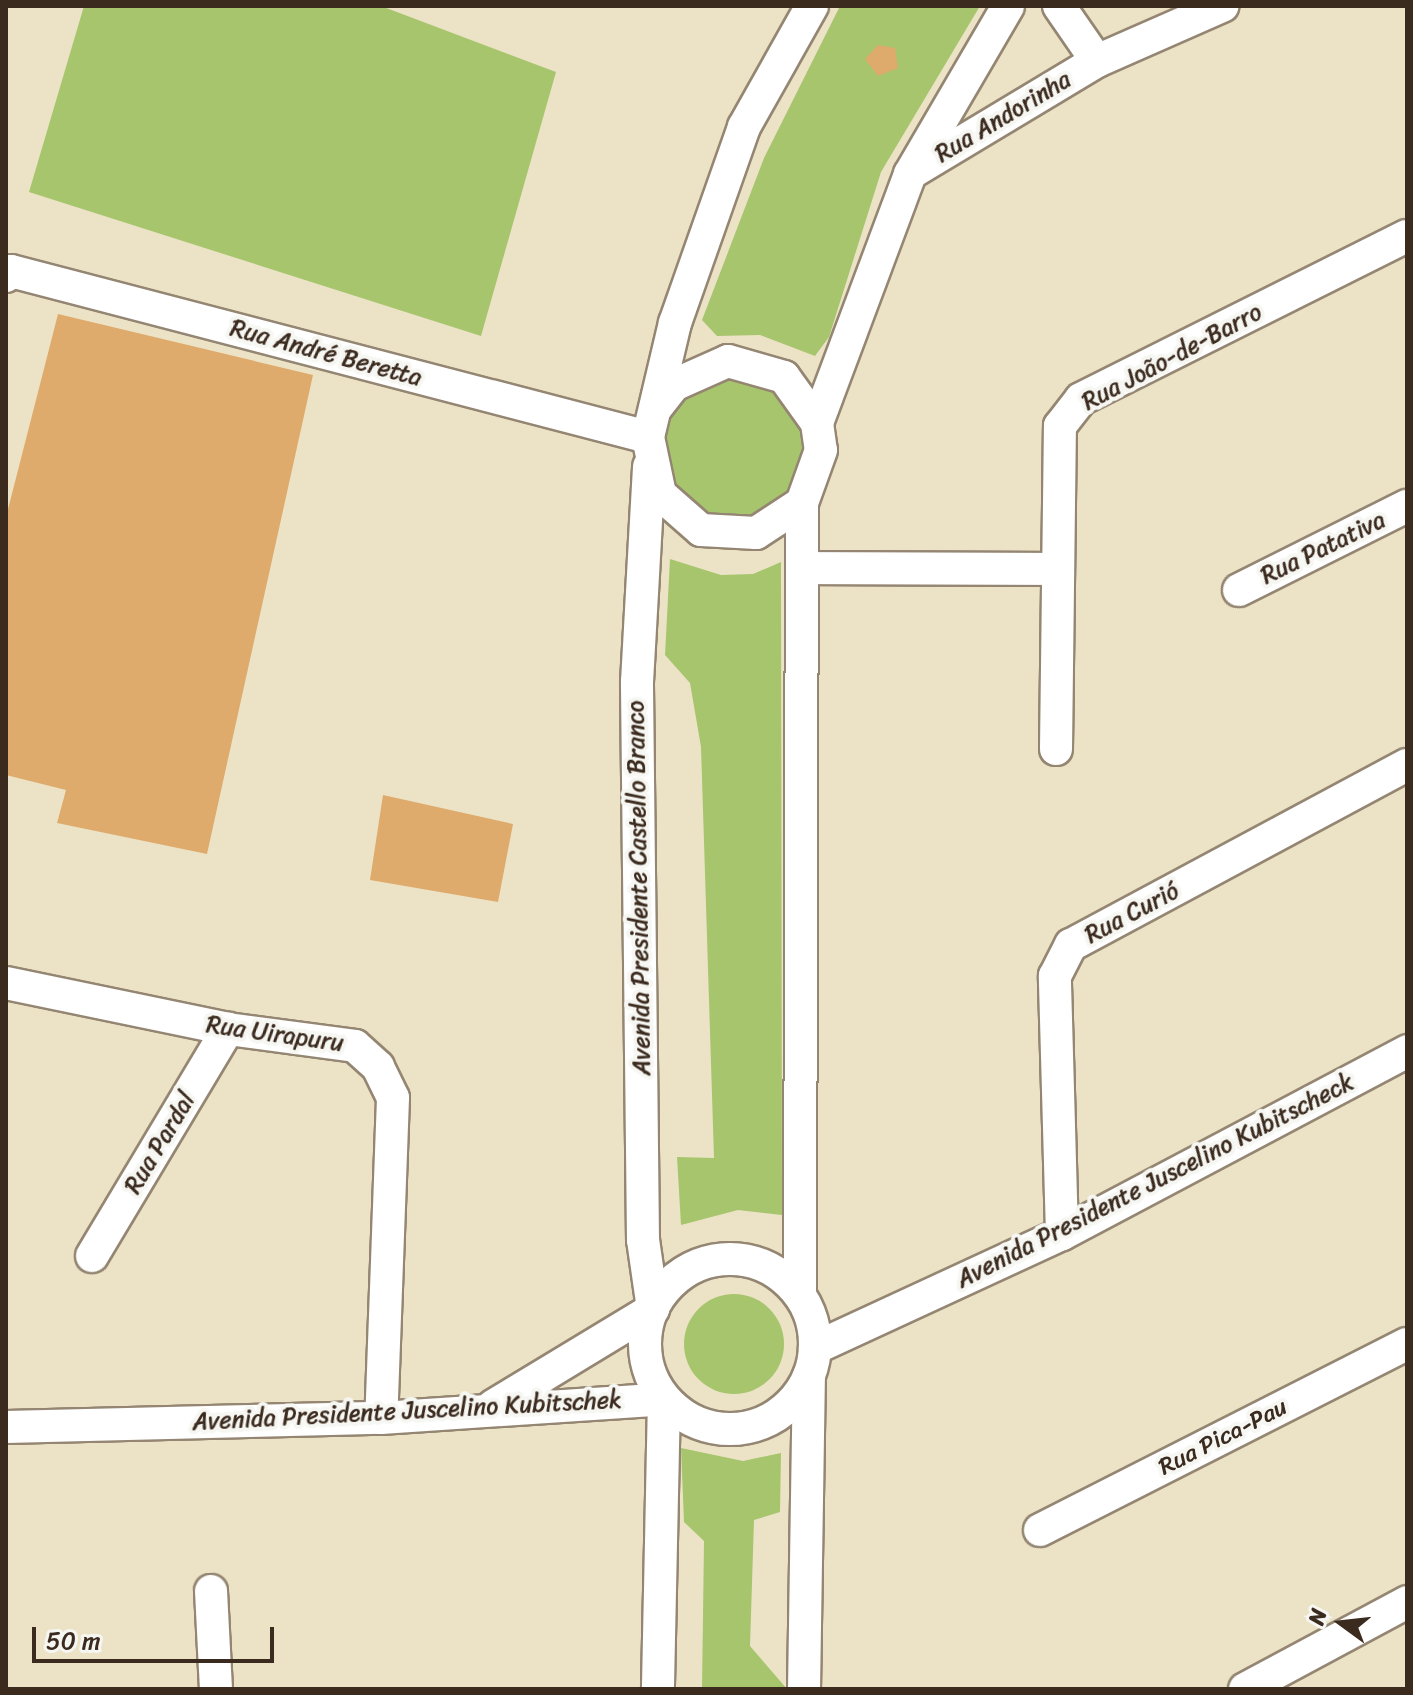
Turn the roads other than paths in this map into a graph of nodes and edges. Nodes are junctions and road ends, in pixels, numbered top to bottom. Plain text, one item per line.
1 (812, 6) edge
2 (1008, 6) edge
3 (1059, 6) edge
4 (1222, 6) edge
5 (1097, 61) junction
6 (910, 174) junction
7 (1407, 236) edge
8 (6, 276) edge
9 (817, 423) junction
10 (651, 437) junction
11 (802, 503) junction
12 (1407, 506) edge
13 (802, 568) junction
14 (1053, 569) junction
15 (1239, 590) dead end
16 (1056, 749) dead end
17 (1407, 765) edge
18 (6, 983) edge
19 (228, 1029) junction
20 (1407, 1051) edge
21 (1062, 1234) junction
22 (92, 1256) dead end
23 (800, 1294) junction
24 (653, 1309) junction
25 (1407, 1344) edge
26 (812, 1362) junction
27 (664, 1399) junction
28 (493, 1406) junction
29 (381, 1418) junction
30 (6, 1427) edge
31 (1040, 1530) dead end
32 (211, 1591) dead end
33 (1407, 1602) edge
34 (216, 1689) edge
35 (658, 1689) edge
36 (804, 1689) edge
37 (1245, 1689) edge

1 - 10 street, Avenida Presidente Castello Branco
2 - 6 street
3 - 5 street, Rua Andorinha
4 - 5 street, Rua Andorinha
5 - 6 street, Rua Andorinha
6 - 9 street
7 - 14 street, Rua João-de-Barro
8 - 10 street, Rua André Beretta
9 - 10 street
9 - 11 street
10 - 11 street
10 - 24 street, Avenida Presidente Castello Branco
11 - 13 street
12 - 15 street, Rua Patativa
13 - 14 street
13 - 23 street
14 - 16 street, Rua João-de-Barro
17 - 21 street, Rua Curió
18 - 19 street, Rua Uirapuru
19 - 22 street, Rua Pardal
19 - 29 street, Rua Uirapuru
20 - 21 street, Avenida Presidente Juscelino Kubitscheck
21 - 26 street, Avenida Presidente Juscelino Kubitscheck
23 - 24 street
23 - 26 street
24 - 27 street
24 - 28 street
25 - 31 street, Rua Pica-Pau
26 - 27 street
26 - 36 street
27 - 28 street, Avenida Presidente Juscelino Kubitschek
27 - 35 street
28 - 29 street, Avenida Presidente Juscelino Kubitschek
29 - 30 street, Avenida Presidente Juscelino Kubitschek
32 - 34 street
33 - 37 street

